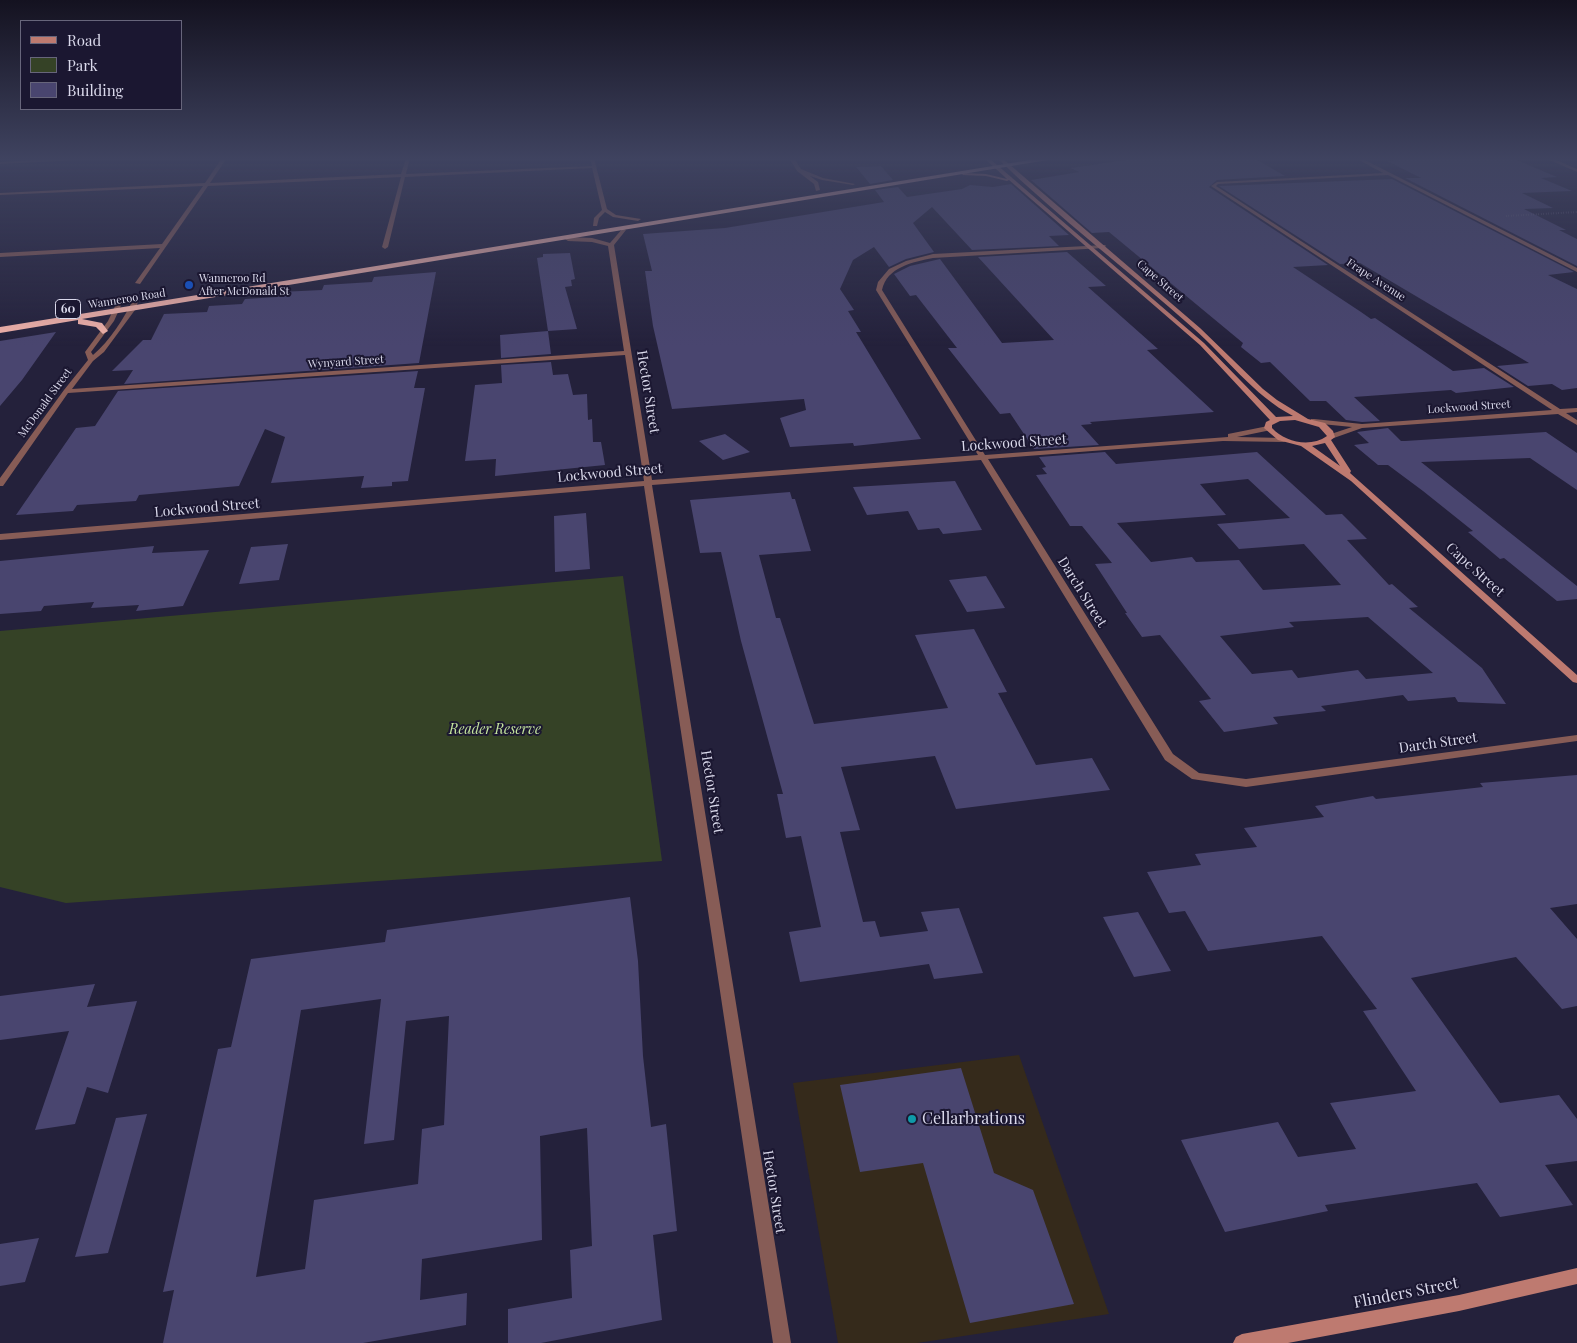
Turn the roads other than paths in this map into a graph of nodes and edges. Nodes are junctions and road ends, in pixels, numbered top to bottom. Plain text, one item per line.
1 (182, 221) edge
2 (392, 221) edge
3 (596, 221) edge
4 (626, 221) edge
5 (680, 221) edge
6 (1059, 221) edge
7 (1073, 221) edge
8 (1266, 221) edge
9 (1478, 221) edge
10 (595, 225) junction
11 (623, 230) junction
12 (568, 238) junction
13 (611, 245) junction
14 (164, 246) junction
15 (1089, 246) junction
16 (1103, 246) junction
17 (385, 247) dead end
18 (0, 255) edge
19 (1577, 270) edge
20 (138, 282) dead end
21 (136, 299) junction
22 (120, 301) junction
23 (132, 310) junction
24 (116, 312) junction
25 (0, 320) edge
26 (66, 320) junction
27 (0, 330) edge
28 (103, 331) junction
29 (627, 353) junction
30 (91, 360) junction
31 (66, 391) junction
32 (1577, 410) edge
33 (1559, 411) junction
34 (1304, 419) junction
35 (1274, 420) junction
36 (1314, 421) junction
37 (1577, 423) edge
38 (1362, 426) junction
39 (1268, 428) junction
40 (1329, 438) junction
41 (1223, 439) junction
42 (1284, 440) junction
43 (1303, 444) junction
44 (982, 458) junction
45 (1354, 479) junction
46 (648, 483) junction
47 (0, 484) edge
48 (0, 537) edge
49 (1577, 680) edge
50 (1577, 738) edge
51 (1577, 1276) edge
52 (782, 1343) edge
53 (1242, 1343) edge

1 - 14 street
2 - 17 street
3 - 10 street
4 - 10 highway, Wanneroo Road / 60
5 - 11 highway, Wanneroo Road / 60
6 - 15 street, Cape Street
7 - 16 street, Cape Street
8 - 33 street, Frape Avenue
9 - 19 street
10 - 21 highway, Wanneroo Road / 60
11 - 12 highway, Wanneroo Road / 60
11 - 13 street
12 - 13 street
12 - 23 highway, Wanneroo Road / 60
13 - 29 street, Hector Street
14 - 18 street
14 - 20 street
15 - 16 street, Darch Street
15 - 35 street, Cape Street
15 - 44 street, Darch Street
16 - 34 street, Cape Street
21 - 22 highway, Wanneroo Road / 60
21 - 23 street, McDonald Street
22 - 24 street, McDonald Street
22 - 25 highway, Wanneroo Road / 60
23 - 24 highway, Wanneroo Road / 60
23 - 30 street, McDonald Street
24 - 26 highway, Wanneroo Road / 60
24 - 28 street, McDonald Street
26 - 27 highway, Wanneroo Road / 60
26 - 28 highway
28 - 30 street, McDonald Street
29 - 31 street, Wynyard Street
29 - 46 street, Hector Street
30 - 31 street, McDonald Street
31 - 47 street, McDonald Street
32 - 33 street, Lockwood Street
33 - 37 street, Frape Avenue
33 - 38 street, Lockwood Street
34 - 35 street
34 - 36 street
35 - 39 street
36 - 38 street, Lockwood Street
36 - 40 street, Cape Street
38 - 40 street, Lockwood Street
39 - 41 street, Lockwood Street
39 - 42 street
40 - 43 street
40 - 45 street, Cape Street
41 - 42 street, Lockwood Street
41 - 44 street, Lockwood Street
42 - 43 street
43 - 45 street, Cape Street
44 - 46 street, Lockwood Street
44 - 50 street, Darch Street
45 - 49 street, Cape Street
46 - 48 street, Lockwood Street
46 - 52 street, Hector Street
51 - 53 street, Flinders Street

